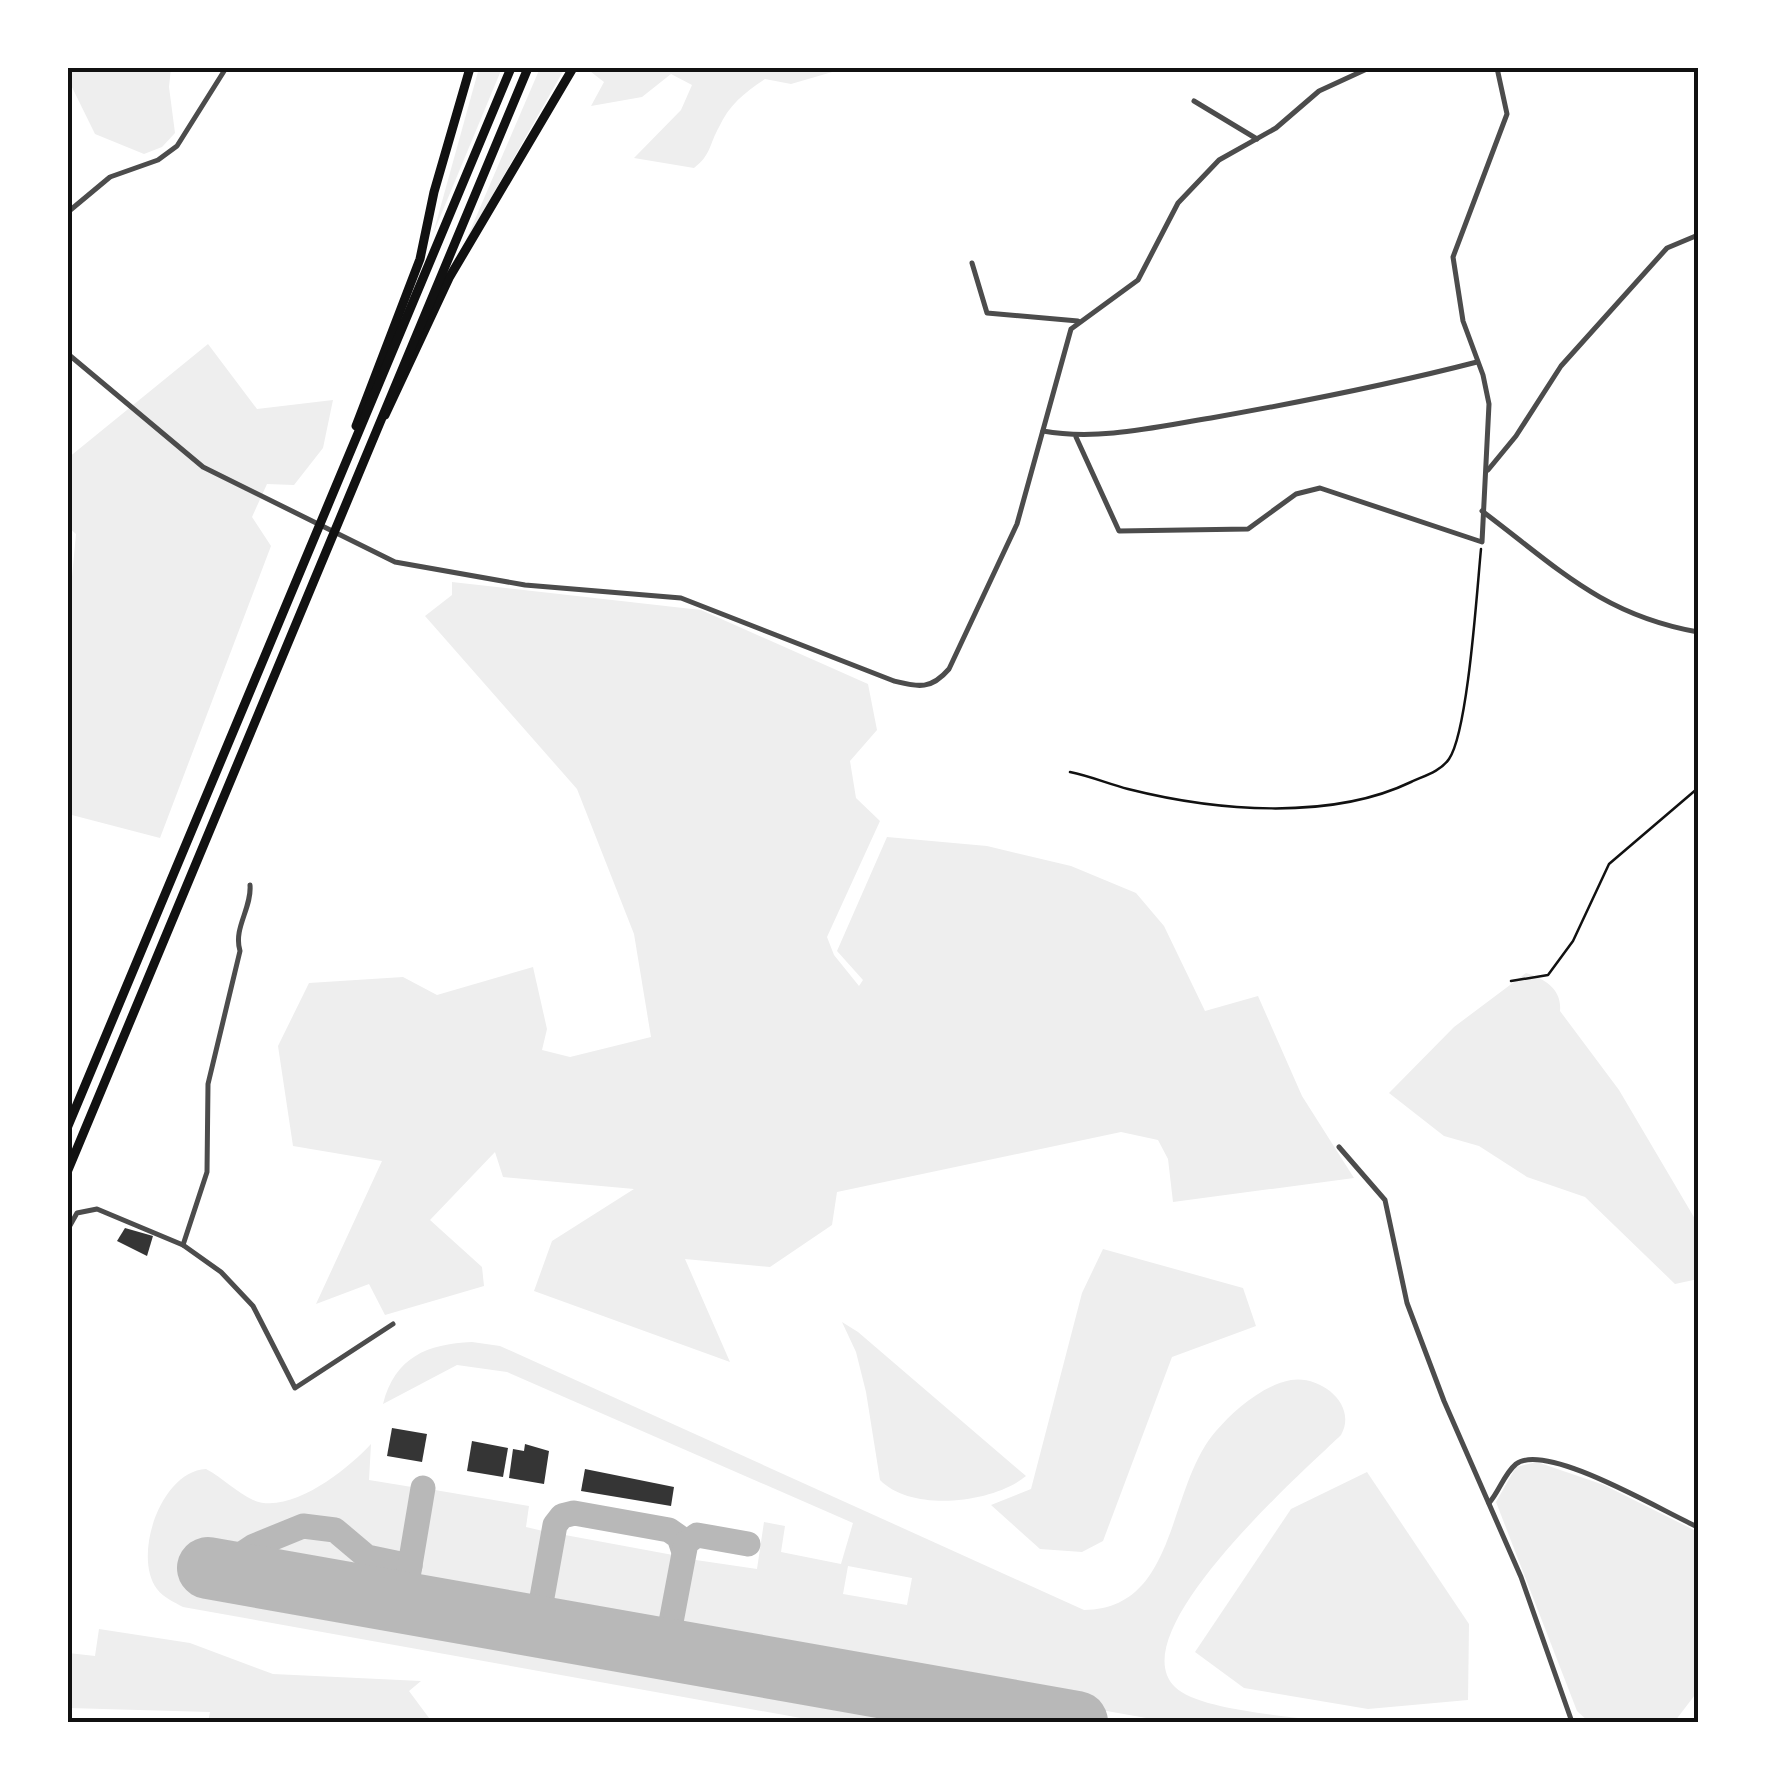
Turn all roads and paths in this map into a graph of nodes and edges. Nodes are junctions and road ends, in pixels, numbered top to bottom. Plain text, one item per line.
1 (226, 68) edge
2 (470, 68) edge
3 (511, 68) edge
4 (528, 68) edge
5 (574, 68) edge
6 (1369, 68) edge
7 (1496, 68) edge
8 (1194, 101) dead end
9 (1257, 140) junction
10 (68, 212) edge
11 (1698, 235) edge
12 (972, 262) dead end
13 (1078, 321) junction
14 (68, 354) edge
15 (1476, 362) junction
16 (377, 425) junction
17 (1043, 432) junction
18 (1076, 437) junction
19 (353, 442) junction
20 (1488, 470) junction
21 (1482, 511) junction
22 (1482, 542) junction
23 (1698, 632) edge
24 (1070, 772) dead end
25 (1698, 788) edge
26 (250, 884) dead end
27 (1511, 981) dead end
28 (68, 1126) edge
29 (1339, 1147) dead end
30 (68, 1170) edge
31 (68, 1229) edge
32 (183, 1245) junction
33 (394, 1324) dead end
34 (1489, 1503) junction
35 (1698, 1528) edge
36 (1572, 1722) edge

1 - 10 street
2 - 19 highway
3 - 19 highway
4 - 16 highway
5 - 16 highway
6 - 9 street
7 - 15 street
8 - 9 street
9 - 13 street
11 - 20 street
12 - 13 street
13 - 17 street
14 - 17 street
15 - 18 street
15 - 20 street
16 - 30 highway
17 - 18 street
18 - 22 street
19 - 28 highway
20 - 21 street
21 - 22 street
21 - 23 street
22 - 24 path
25 - 27 path
26 - 32 street
29 - 34 street
31 - 32 street
32 - 33 street
34 - 35 street
34 - 36 street

